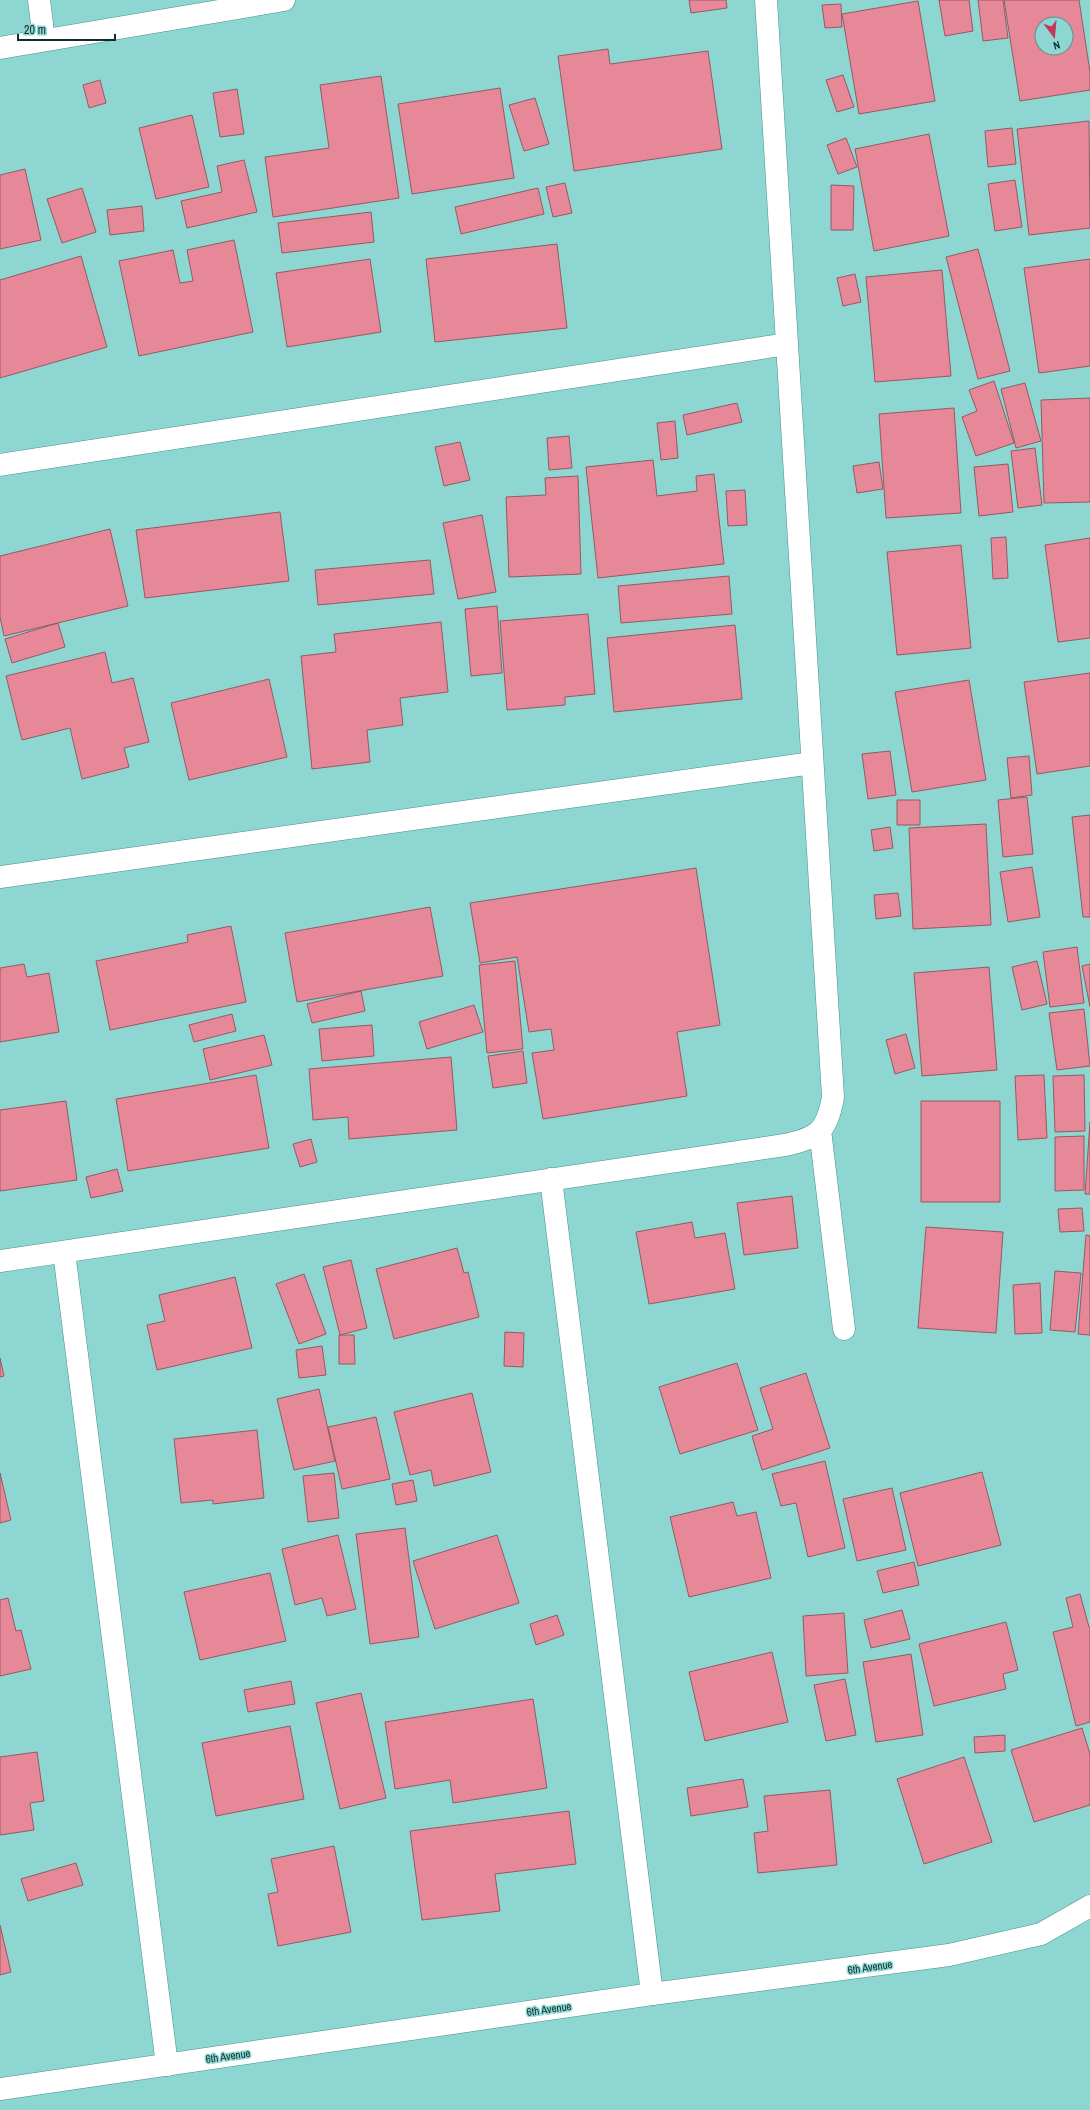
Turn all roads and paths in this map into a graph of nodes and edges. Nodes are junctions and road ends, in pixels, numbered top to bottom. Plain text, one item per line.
1 (39, 0) edge
2 (284, 0) edge
3 (766, 0) edge
4 (44, 40) junction
5 (0, 48) edge
6 (787, 344) junction
7 (0, 465) edge
8 (812, 763) junction
9 (0, 876) edge
10 (820, 1130) junction
11 (550, 1179) junction
12 (64, 1252) junction
13 (0, 1261) edge
14 (844, 1329) dead end
15 (1090, 1906) edge
16 (652, 1994) junction
17 (167, 2065) junction
18 (0, 2089) edge

1 - 4 street
2 - 4 street
3 - 6 street
4 - 5 street
6 - 7 street
6 - 8 street
8 - 9 street
8 - 10 street
10 - 11 street
10 - 14 street
11 - 12 street
11 - 16 street
12 - 13 street
12 - 17 street
15 - 16 street, 6th Avenue
16 - 17 street, 6th Avenue
17 - 18 street, 6th Avenue

